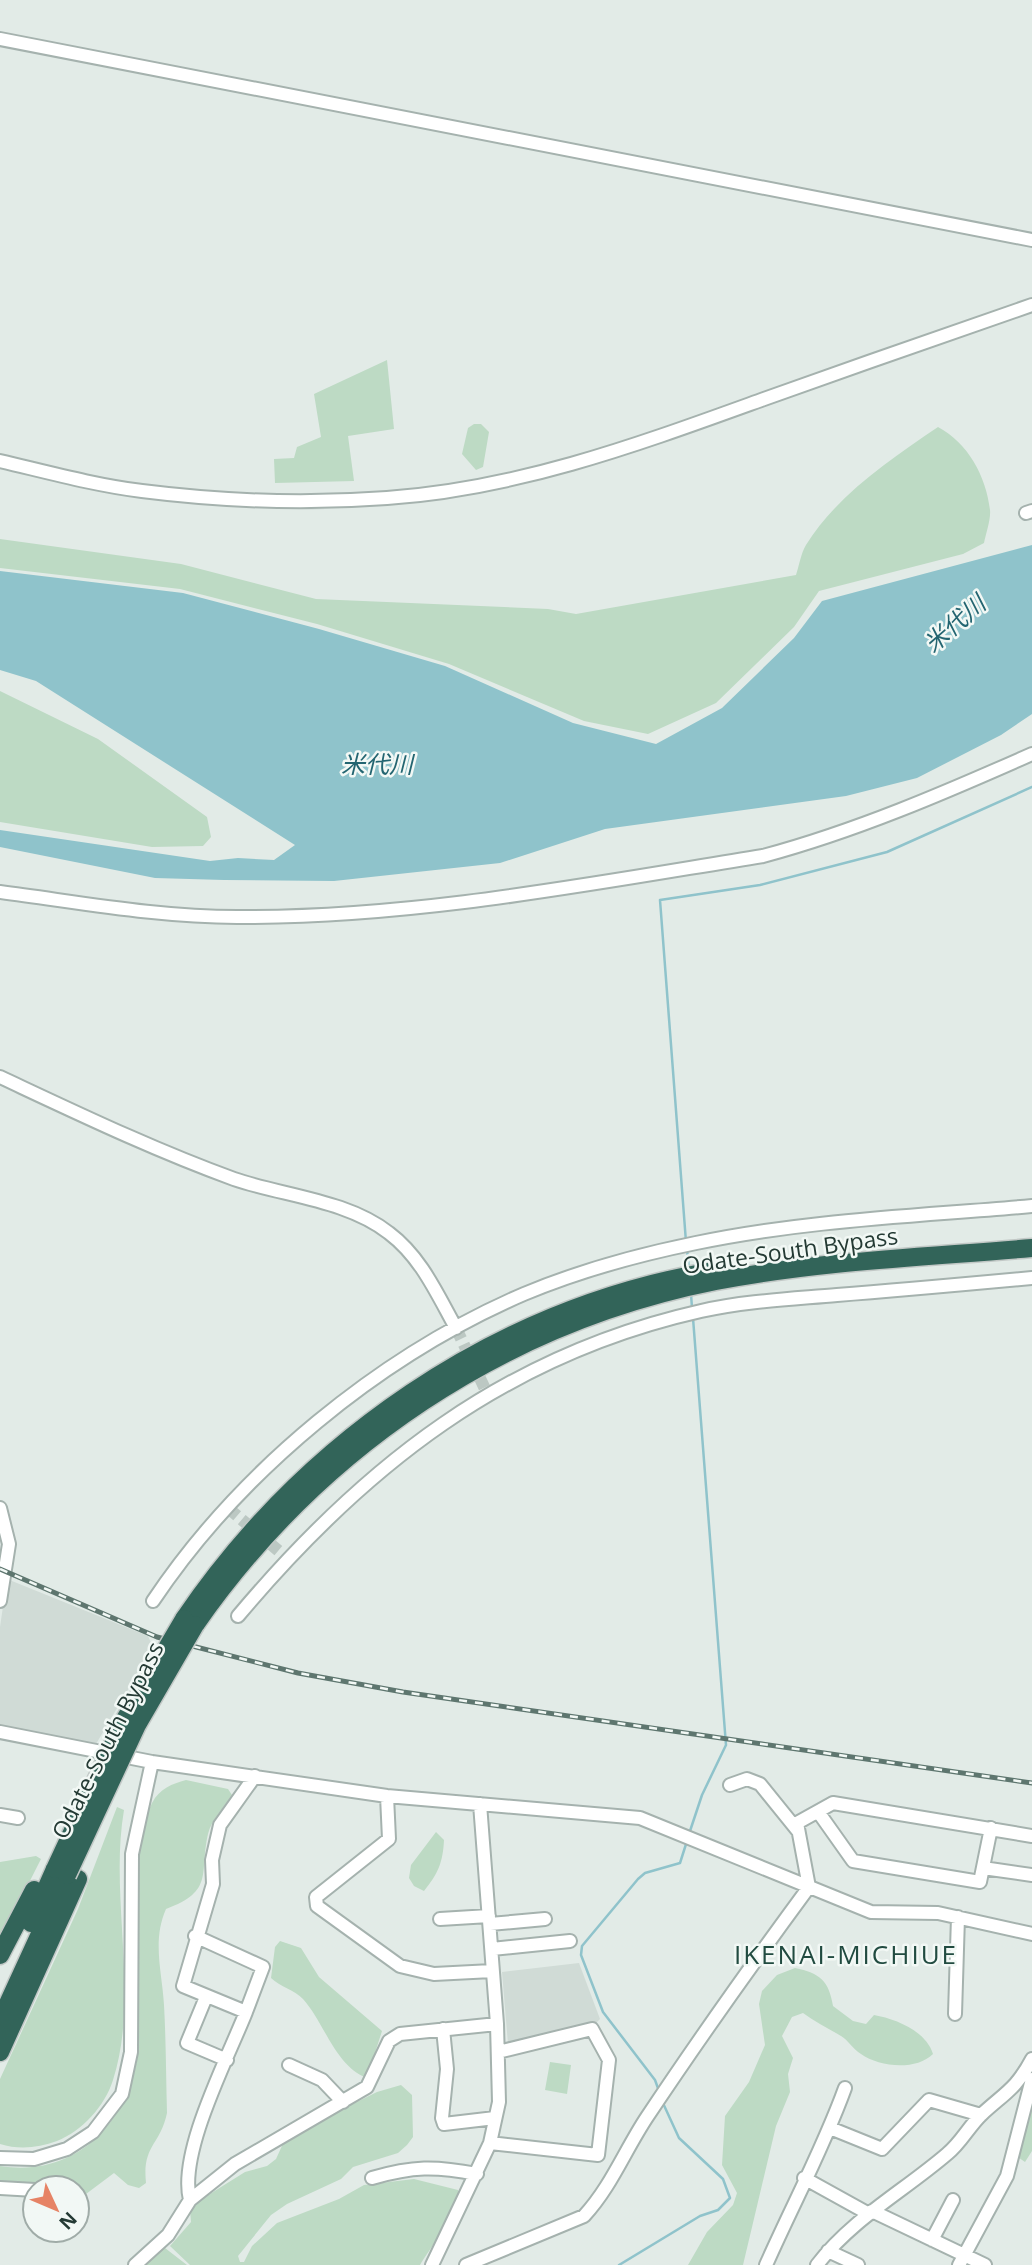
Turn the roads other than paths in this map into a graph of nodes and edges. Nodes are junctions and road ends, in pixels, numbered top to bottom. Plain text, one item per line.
1 (0, 39) edge
2 (1032, 240) edge
3 (1032, 305) edge
4 (0, 461) edge
5 (1032, 754) edge
6 (0, 892) edge
7 (0, 1079) edge
8 (1032, 1206) edge
9 (1032, 1248) edge
10 (1032, 1278) edge
11 (456, 1328) junction
12 (0, 1508) edge
13 (0, 1601) edge
14 (153, 1601) dead end
15 (238, 1616) dead end
16 (190, 1622) junction
17 (0, 1732) edge
18 (152, 1762) junction
19 (255, 1776) junction
20 (730, 1785) dead end
21 (387, 1796) junction
22 (480, 1804) junction
23 (819, 1813) junction
24 (0, 1815) edge
25 (18, 1818) dead end
26 (991, 1828) junction
27 (798, 1831) junction
28 (1032, 1836) edge
29 (983, 1868) junction
30 (62, 1872) junction
31 (1032, 1875) edge
32 (809, 1887) junction
33 (958, 1917) junction
34 (440, 1919) dead end
35 (545, 1919) dead end
36 (489, 1920) junction
37 (1032, 1934) edge
38 (195, 1936) junction
39 (31, 1938) junction
40 (569, 1941) dead end
41 (492, 1949) junction
42 (0, 1955) edge
43 (492, 1971) junction
44 (0, 1992) edge
45 (206, 1997) junction
46 (246, 2012) junction
47 (954, 2014) dead end
48 (0, 2021) edge
49 (497, 2024) junction
50 (443, 2029) junction
51 (0, 2052) edge
52 (498, 2052) junction
53 (1032, 2059) edge
54 (227, 2060) junction
55 (289, 2065) dead end
56 (1032, 2079) edge
57 (845, 2088) dead end
58 (343, 2102) junction
59 (981, 2115) junction
60 (495, 2118) junction
61 (830, 2128) junction
62 (490, 2143) junction
63 (0, 2158) edge
64 (477, 2174) junction
65 (372, 2178) dead end
66 (804, 2178) junction
67 (0, 2188) edge
68 (21, 2189) edge
69 (190, 2200) junction
70 (953, 2200) dead end
71 (870, 2213) junction
72 (932, 2240) junction
73 (828, 2251) junction
74 (962, 2260) edge
75 (135, 2265) edge
76 (432, 2265) edge
77 (466, 2265) edge
78 (766, 2265) edge
79 (817, 2265) edge
80 (858, 2265) edge
81 (985, 2265) edge

1 - 2 street
3 - 4 street
5 - 6 street
7 - 11 street
8 - 11 street
9 - 16 highway, Odate-South Bypass
10 - 15 street
11 - 14 street
12 - 13 street
16 - 30 highway, Odate-South Bypass, bridge
16 - 30 highway, Odate-South Bypass, bridge
17 - 18 street
18 - 19 street
18 - 63 street
19 - 21 street
19 - 38 street
20 - 27 street
21 - 22 street
21 - 43 street
22 - 32 street
22 - 36 street
23 - 26 street
23 - 27 street
23 - 29 street
24 - 25 street
26 - 28 street
26 - 29 street
27 - 32 street
29 - 31 street
30 - 39 highway, Odate-South Bypass
30 - 42 highway
30 - 51 highway
32 - 33 street
32 - 77 street
33 - 37 street
33 - 47 street
34 - 36 street
35 - 36 street
36 - 41 street
38 - 45 street
38 - 46 street
39 - 44 highway, Odate-South Bypass
39 - 48 highway, Odate-South Bypass
40 - 41 street
41 - 43 street
43 - 49 street
45 - 46 street
45 - 54 street
46 - 54 street
49 - 50 street
49 - 52 street
50 - 58 street
50 - 60 street
52 - 60 street
52 - 62 street
53 - 59 street
54 - 69 street
55 - 58 street
56 - 74 street
57 - 61 street
58 - 69 street
59 - 61 street
59 - 71 street
60 - 62 street
61 - 66 street
62 - 64 street
64 - 65 street
64 - 76 street
66 - 71 street
66 - 78 street
67 - 68 street
69 - 75 street
70 - 72 street
71 - 72 street
71 - 73 street
72 - 74 street
73 - 79 street
73 - 80 street
74 - 81 street

